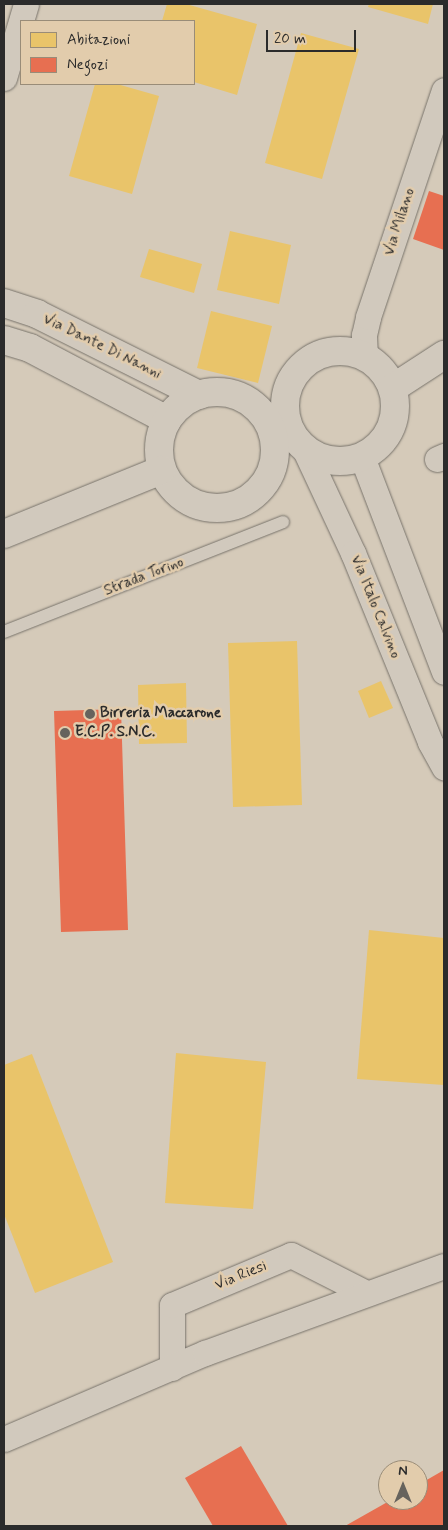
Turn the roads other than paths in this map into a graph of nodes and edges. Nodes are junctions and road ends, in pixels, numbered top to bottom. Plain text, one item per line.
1 (26, 4) edge
2 (21, 20) edge
3 (20, 24) edge
4 (4, 78) edge
5 (444, 90) edge
6 (4, 302) edge
7 (4, 340) edge
8 (444, 355) edge
9 (365, 356) junction
10 (393, 388) junction
11 (199, 395) junction
12 (284, 399) junction
13 (258, 409) junction
14 (167, 420) junction
15 (304, 448) junction
16 (362, 457) junction
17 (274, 459) junction
18 (162, 470) junction
19 (283, 522) dead end
20 (4, 534) edge
21 (4, 632) edge
22 (444, 672) edge
23 (444, 767) edge
24 (444, 1266) edge
25 (366, 1293) junction
26 (172, 1368) junction
27 (4, 1439) edge

1 - 2 street
3 - 4 street
5 - 9 street, Via Milano
6 - 11 street, Via Dante Di Nanni
7 - 14 street
8 - 10 street
9 - 10 street
9 - 12 street
10 - 16 street
11 - 13 street
11 - 14 street
12 - 13 street
12 - 15 street
13 - 17 street
14 - 18 street
15 - 16 street
15 - 17 street
15 - 23 street, Via Italo Calvino
16 - 22 street
17 - 18 street
18 - 20 street
19 - 21 lane, Strada Torino
24 - 25 street
25 - 26 street
25 - 26 street, Via Riesi
26 - 27 street

